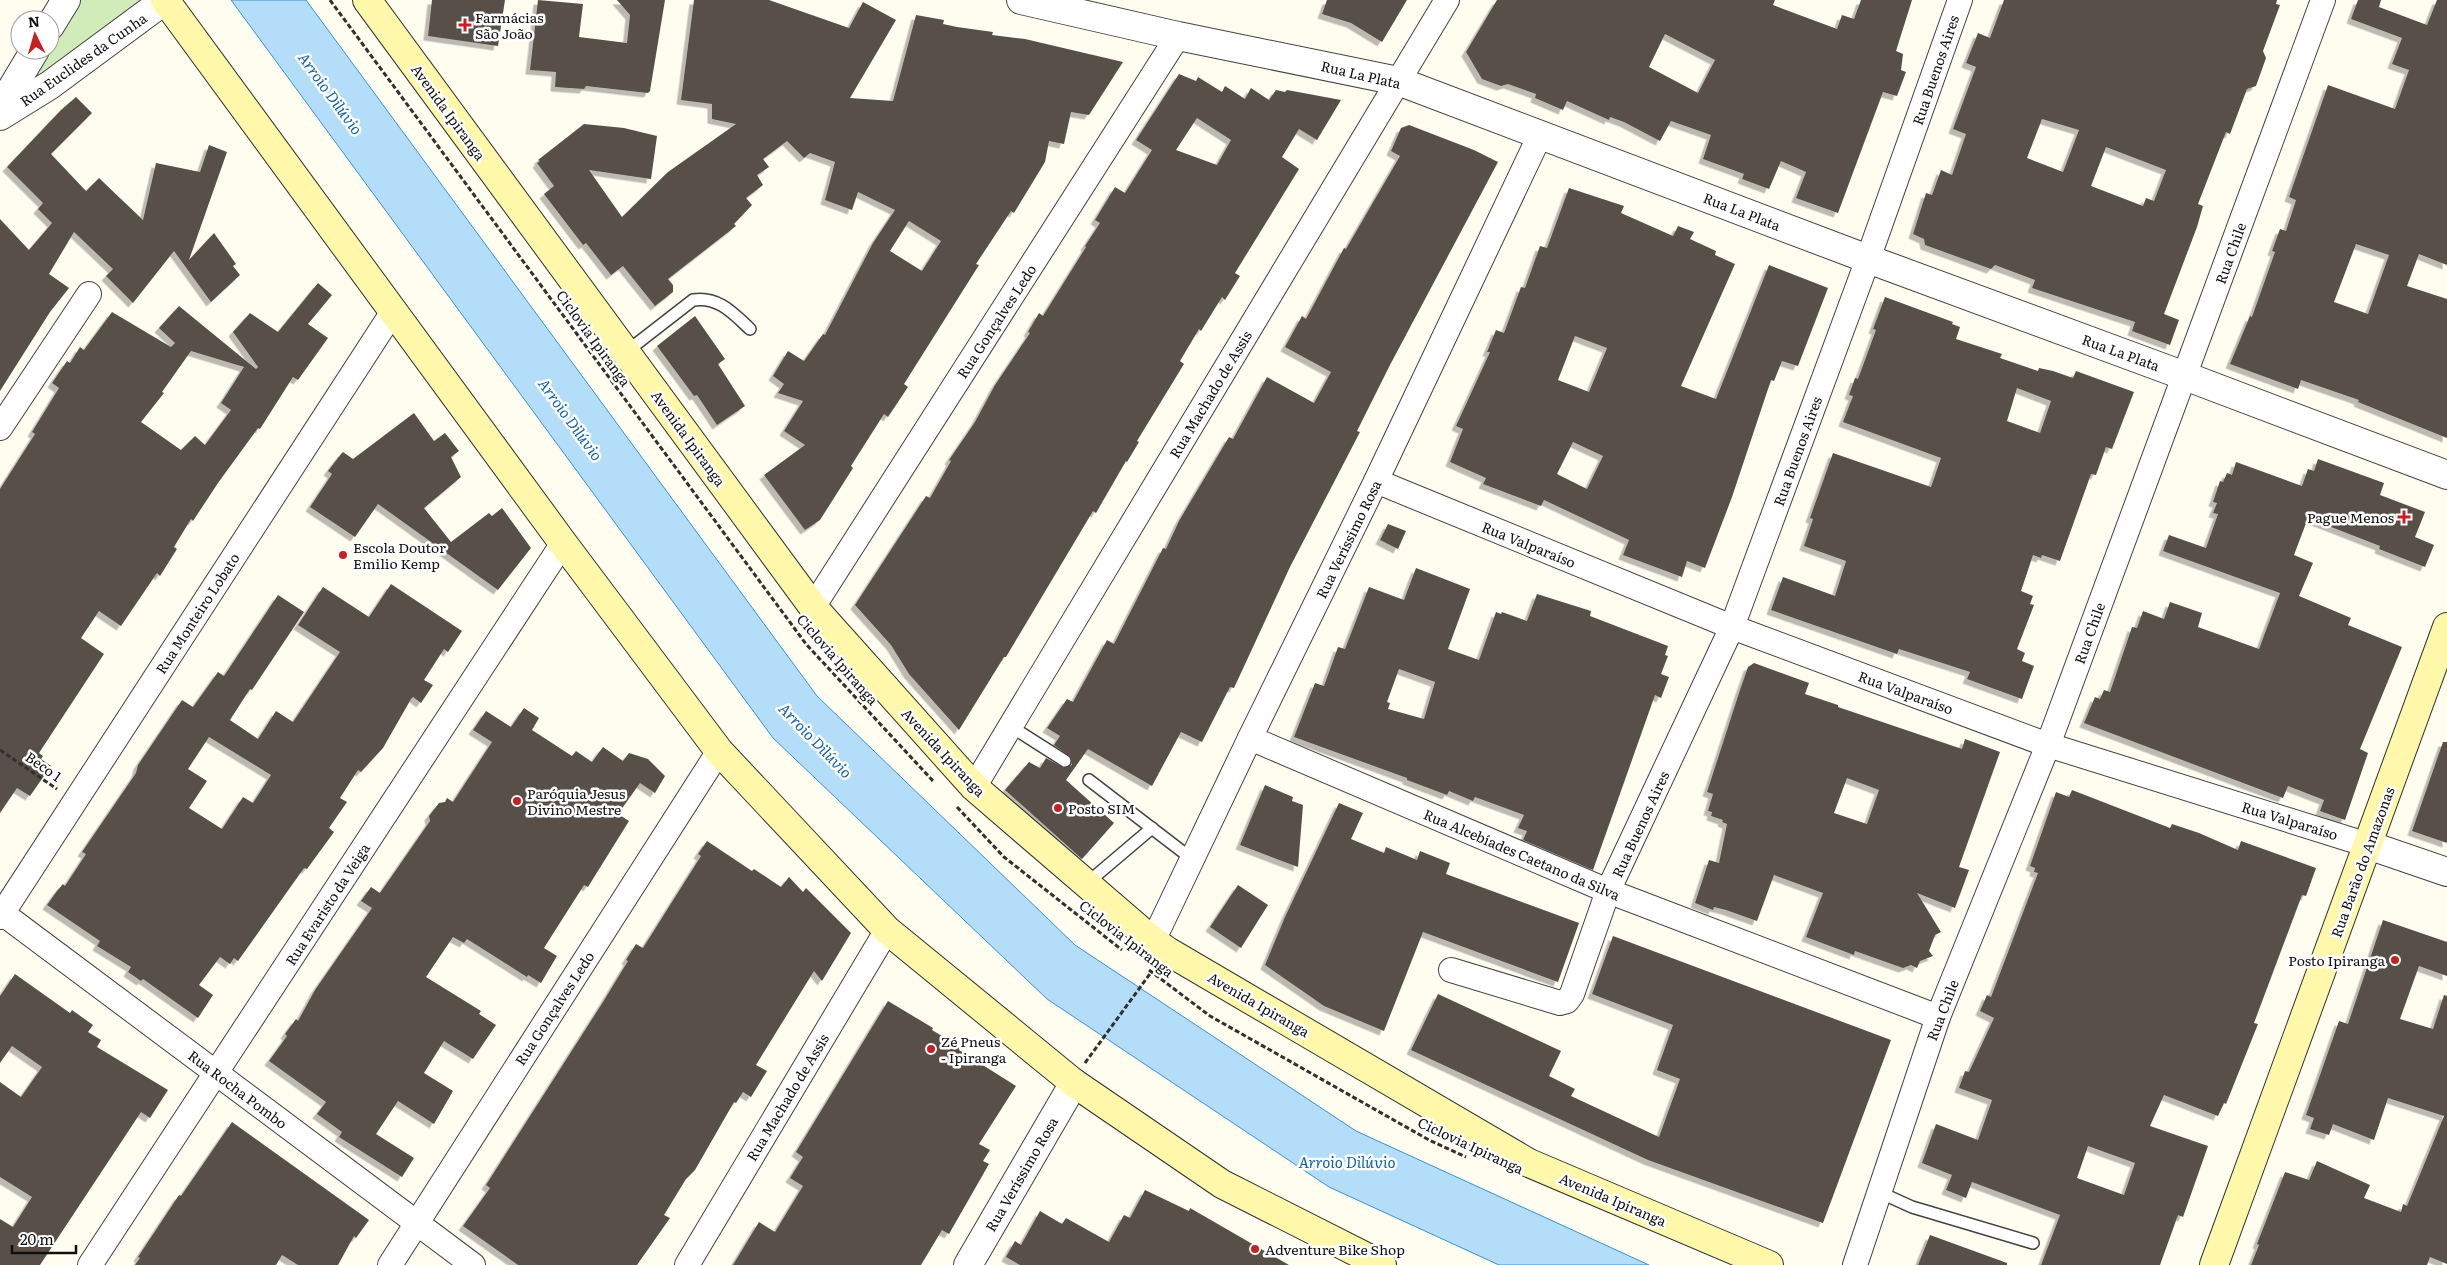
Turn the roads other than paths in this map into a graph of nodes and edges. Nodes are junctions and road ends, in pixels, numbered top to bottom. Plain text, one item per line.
1 (165, 0) edge
2 (1021, 0) edge
3 (1447, 0) edge
4 (1960, 0) edge
5 (2323, 0) edge
6 (368, 1) edge
7 (1178, 36) junction
8 (29, 60) edge
9 (1398, 81) junction
10 (0, 108) edge
11 (0, 116) edge
12 (1540, 135) junction
13 (1868, 260) junction
14 (89, 294) dead end
15 (394, 310) junction
16 (750, 329) dead end
17 (626, 352) junction
18 (2186, 376) junction
19 (0, 428) edge
20 (2447, 474) edge
21 (1376, 481) junction
22 (563, 543) junction
23 (813, 607) junction
24 (1732, 627) junction
25 (2447, 627) edge
26 (1010, 726) junction
27 (1250, 738) junction
28 (2048, 745) junction
29 (719, 751) junction
30 (1065, 761) dead end
31 (1089, 780) dead end
32 (962, 794) junction
33 (1152, 828) junction
34 (2368, 845) junction
35 (1192, 859) junction
36 (2447, 872) edge
37 (1086, 884) junction
38 (1608, 891) junction
39 (1, 915) edge
40 (887, 930) junction
41 (1148, 953) junction
42 (1450, 970) dead end
43 (1938, 1017) junction
44 (216, 1073) junction
45 (1074, 1083) junction
46 (1879, 1192) junction
47 (417, 1223) junction
48 (2033, 1243) dead end
49 (90, 1265) edge
50 (390, 1265) edge
51 (473, 1265) edge
52 (687, 1265) edge
53 (968, 1265) edge
54 (1382, 1265) edge
55 (1769, 1265) edge
56 (1855, 1265) edge
57 (2214, 1265) edge

1 - 11 street, Rua Euclides da Cunha
1 - 15 main road
2 - 7 street, Rua La Plata
3 - 9 street, Rua Machado de Assis
4 - 13 street, Rua Buenos Aires
5 - 18 street, Rua Chile
6 - 17 main road, Avenida Ipiranga
7 - 9 street, Rua La Plata
7 - 23 street, Rua Gonçalves Ledo
8 - 10 street, Rua Euclides da Cunha
9 - 12 street, Rua La Plata
9 - 26 street, Rua Machado de Assis
12 - 13 street, Rua La Plata
12 - 21 street, Rua Veríssimo Rosa
13 - 18 street, Rua La Plata
13 - 24 street, Rua Buenos Aires
14 - 19 street
15 - 22 main road
15 - 39 street, Rua Monteiro Lobato
16 - 17 lane
17 - 23 main road, Avenida Ipiranga
18 - 20 street, Rua La Plata
18 - 28 street, Rua Chile
21 - 24 street, Rua Valparaíso
21 - 27 street, Rua Veríssimo Rosa
22 - 29 main road
22 - 44 street, Rua Evaristo da Veiga
23 - 32 main road, Avenida Ipiranga
24 - 28 street, Rua Valparaíso
24 - 38 street, Rua Buenos Aires
25 - 34 main road, Rua Barão do Amazonas
26 - 30 lane
26 - 32 street, Rua Machado de Assis
27 - 35 street, Rua Veríssimo Rosa
27 - 38 street, Rua Alcebíades Caetano da Silva
28 - 34 street, Rua Valparaíso
28 - 43 street, Rua Chile
29 - 40 main road
29 - 47 street, Rua Gonçalves Ledo
31 - 33 lane
32 - 37 main road, Avenida Ipiranga
33 - 35 lane
33 - 37 lane
34 - 36 street, Rua Valparaíso
34 - 57 main road, Rua Barão do Amazonas
35 - 41 street, Rua Veríssimo Rosa
37 - 41 main road, Avenida Ipiranga
38 - 42 street, Rua Buenos Aires
38 - 43 street, Rua Alcebíades Caetano da Silva
39 - 44 street, Rua Rocha Pombo
40 - 45 main road
40 - 52 street, Rua Machado de Assis
41 - 55 main road, Avenida Ipiranga
43 - 46 street, Rua Chile
44 - 47 street, Rua Rocha Pombo
44 - 49 street, Rua Evaristo da Veiga
45 - 53 street, Rua Veríssimo Rosa
45 - 54 main road
46 - 48 lane
46 - 56 street, Rua Chile
47 - 50 street, Rua Gonçalves Ledo
47 - 51 street, Rua Rocha Pombo

